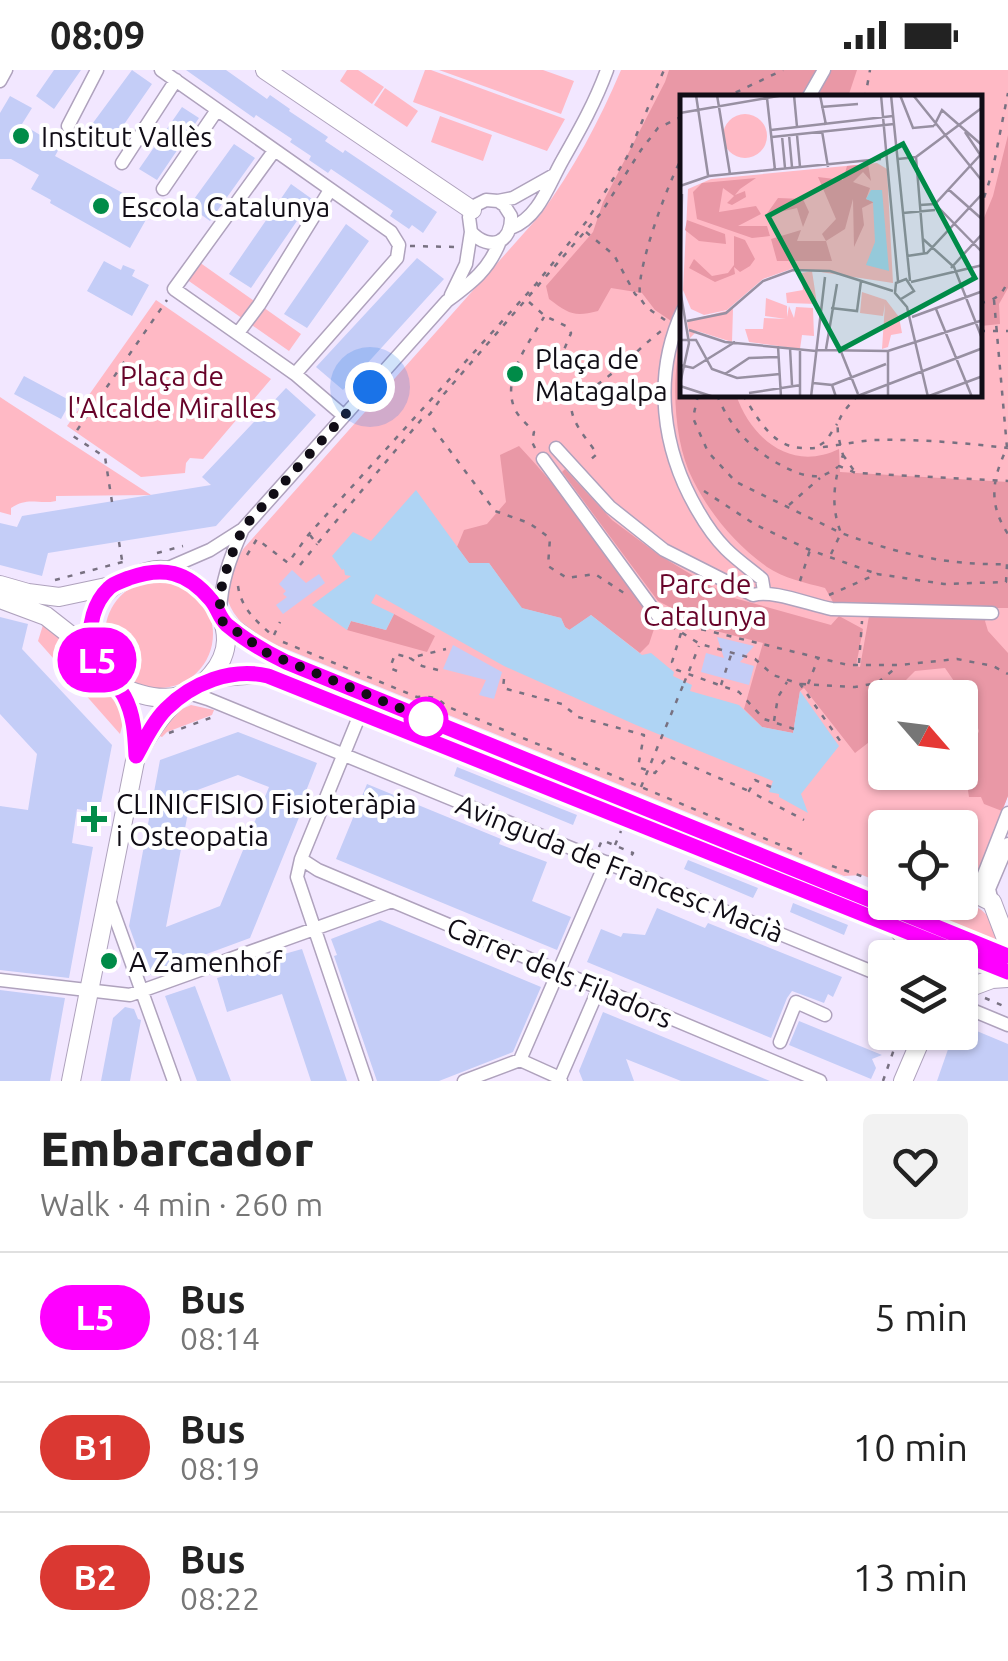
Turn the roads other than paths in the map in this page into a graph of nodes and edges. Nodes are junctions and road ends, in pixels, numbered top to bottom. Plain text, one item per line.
1 (97, 70) edge
2 (161, 70) edge
3 (265, 70) edge
4 (608, 70) edge
5 (824, 70) edge
6 (176, 80) junction
7 (810, 95) edge
8 (217, 110) junction
9 (68, 126) dead end
10 (274, 151) junction
11 (122, 163) dead end
12 (554, 175) junction
13 (163, 189) dead end
14 (330, 190) junction
15 (498, 201) junction
16 (472, 210) junction
17 (511, 228) junction
18 (471, 232) junction
19 (500, 241) junction
20 (448, 301) junction
21 (680, 319) edge
22 (238, 333) junction
23 (295, 374) junction
24 (344, 416) junction
25 (556, 448) dead end
26 (542, 459) road end
27 (243, 528) junction
28 (161, 561) junction
29 (0, 585) edge
30 (111, 586) junction
31 (760, 588) junction
32 (0, 598) edge
33 (992, 613) dead end
34 (221, 618) junction
35 (661, 620) road end
36 (92, 652) junction
37 (209, 678) junction
38 (115, 684) junction
39 (184, 695) junction
40 (364, 704) junction
41 (344, 754) junction
42 (136, 756) junction
43 (1008, 813) edge
44 (1008, 844) edge
45 (301, 859) junction
46 (606, 862) junction
47 (978, 888) edge
48 (107, 893) junction
49 (978, 895) edge
50 (392, 901) junction
51 (992, 902) junction
52 (868, 908) edge
53 (898, 920) edge
54 (898, 920) edge
55 (314, 929) junction
56 (920, 935) edge
57 (1008, 942) edge
58 (1004, 969) edge
59 (868, 970) edge
60 (559, 972) junction
61 (0, 980) edge
62 (978, 982) edge
63 (600, 988) junction
64 (88, 992) junction
65 (143, 992) junction
66 (978, 1012) edge
67 (825, 1015) dead end
68 (1008, 1025) edge
69 (780, 1042) dead end
70 (917, 1050) edge
71 (520, 1060) junction
72 (560, 1080) edge
73 (71, 1081) edge
74 (174, 1081) edge
75 (366, 1081) edge
76 (464, 1081) edge
77 (820, 1081) edge
78 (904, 1081) edge

1 - 9 street
2 - 6 street
3 - 16 main road
4 - 12 street
5 - 7 street
6 - 8 street
6 - 11 street
8 - 10 street
8 - 13 street
10 - 14 street
10 - 22 street
12 - 15 street
12 - 17 street
14 - 22 street
14 - 23 street
15 - 16 street
15 - 17 street
16 - 18 street
17 - 19 street
18 - 19 street
18 - 20 street
19 - 20 street
20 - 24 street
21 - 31 street
22 - 23 street
23 - 24 street
24 - 27 street
25 - 31 street
26 - 35 street
27 - 28 street
27 - 34 street
28 - 30 main road
28 - 34 main road
29 - 30 main road
30 - 36 main road
31 - 33 street
32 - 36 main road
34 - 37 main road
34 - 40 main road, Avinguda de Francesc Macià
36 - 38 main road
37 - 39 main road
37 - 40 main road, Avinguda de Francesc Macià
38 - 39 main road
38 - 42 main road
39 - 41 street, Avinguda de Francesc Macià
39 - 42 main road
40 - 41 street
40 - 52 main road, Avinguda de Francesc Macià
41 - 45 street
41 - 46 street, Avinguda de Francesc Macià
42 - 48 main road
43 - 47 street
44 - 51 street
45 - 50 street, Carrer dels Filadors
45 - 55 street
46 - 59 street, Avinguda de Francesc Macià
46 - 60 street
48 - 64 main road
48 - 65 street
49 - 51 main road
50 - 55 street
50 - 60 street, Carrer dels Filadors
51 - 57 main road
53 - 56 main road, Avinguda de Francesc Macià
54 - 56 main road, Avinguda de Francesc Macià
55 - 65 street
55 - 75 street
56 - 58 main road, Avinguda de Francesc Macià
58 - 62 main road, Avinguda de Francesc Macià
60 - 63 street, Carrer dels Filadors
60 - 71 street
61 - 64 street
63 - 72 street
63 - 77 street, Carrer dels Filadors
64 - 65 street
64 - 73 main road
65 - 74 street
66 - 68 street
67 - 69 street
70 - 78 main road
71 - 72 street
71 - 76 street

